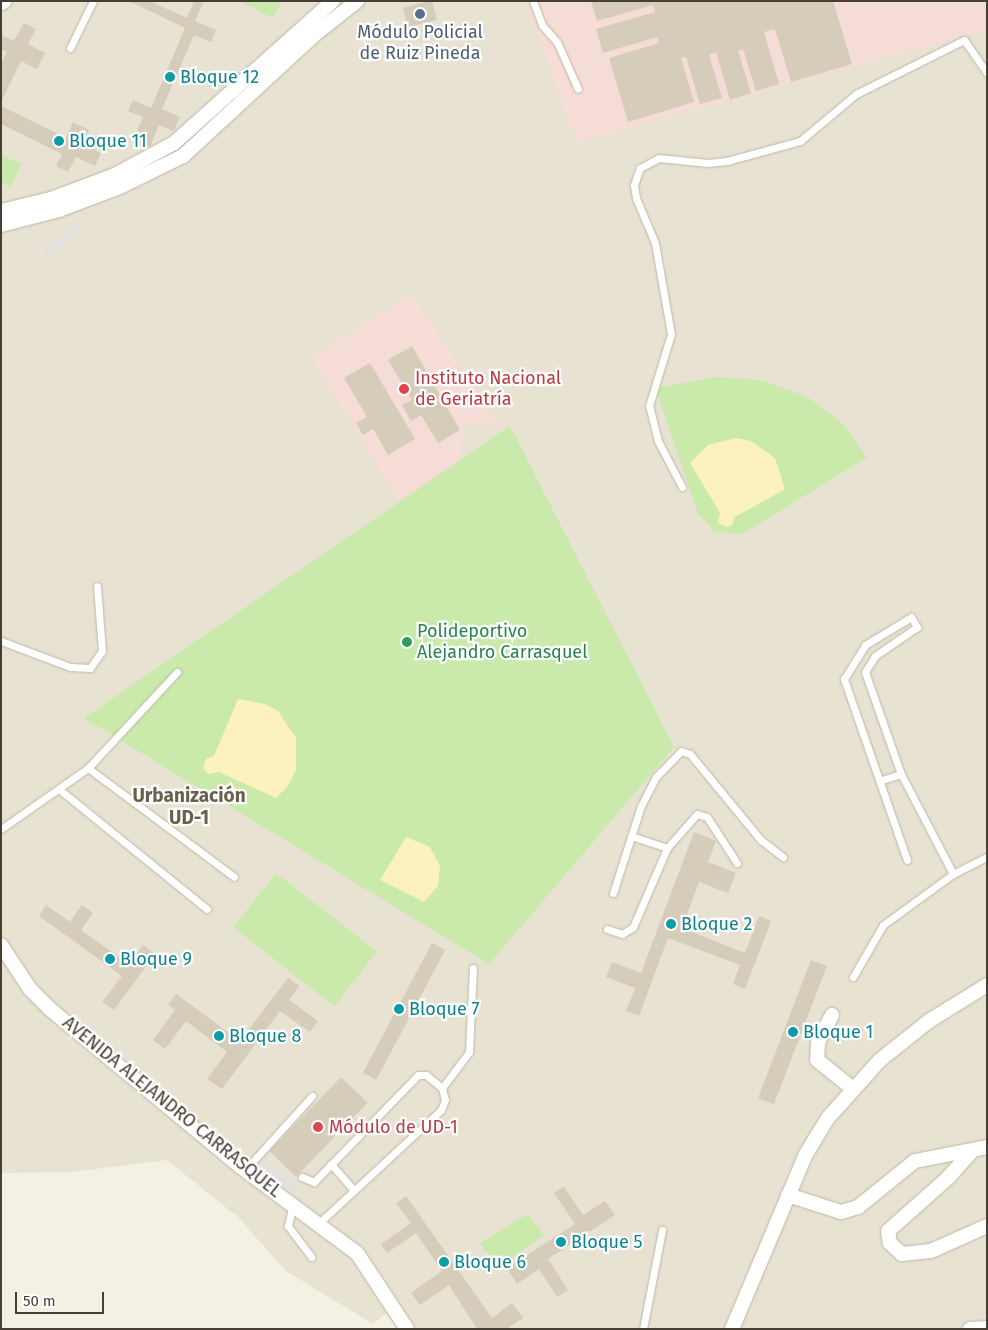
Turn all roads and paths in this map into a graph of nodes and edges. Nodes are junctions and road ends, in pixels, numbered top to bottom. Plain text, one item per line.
1 (93, 1) edge
2 (333, 1) edge
3 (357, 1) edge
4 (533, 1) edge
5 (70, 48) dead end
6 (987, 73) edge
7 (578, 88) dead end
8 (1, 211) edge
9 (1, 224) edge
10 (682, 487) dead end
11 (97, 586) dead end
12 (1, 641) edge
13 (177, 672) dead end
14 (88, 768) junction
15 (901, 774) junction
16 (879, 781) junction
17 (60, 790) junction
18 (1, 829) edge
19 (632, 836) junction
20 (667, 848) junction
21 (783, 857) dead end
22 (987, 857) edge
23 (907, 860) dead end
24 (737, 863) dead end
25 (953, 874) junction
26 (234, 876) dead end
27 (613, 894) dead end
28 (207, 909) dead end
29 (607, 929) dead end
30 (1, 945) edge
31 (473, 968) dead end
32 (853, 977) dead end
33 (987, 985) edge
34 (832, 1015) dead end
35 (442, 1088) junction
36 (852, 1088) junction
37 (312, 1096) dead end
38 (980, 1148) edge
39 (331, 1164) junction
40 (245, 1170) junction
41 (302, 1177) dead end
42 (354, 1190) junction
43 (788, 1195) junction
44 (293, 1204) junction
45 (319, 1223) junction
46 (987, 1226) edge
47 (662, 1230) dead end
48 (311, 1257) dead end
49 (987, 1328) edge
50 (407, 1329) edge
51 (643, 1329) edge
52 (732, 1329) edge
53 (970, 1329) edge

1 - 5 lane
2 - 8 street
3 - 9 street
4 - 7 lane
6 - 10 lane
11 - 12 lane
13 - 14 lane
14 - 17 lane
14 - 26 lane
15 - 16 lane
15 - 16 lane
15 - 25 lane
16 - 23 lane
17 - 18 lane
17 - 28 lane
19 - 20 lane
19 - 21 lane
19 - 27 lane
20 - 24 lane
20 - 29 lane
22 - 25 lane
25 - 32 lane
30 - 40 street, AVENIDA ALEJANDRO CARRASQUEL
31 - 35 lane
33 - 36 street
34 - 36 street
35 - 39 lane
35 - 42 lane
36 - 43 street
37 - 40 lane
38 - 43 street
38 - 46 street
39 - 41 lane
39 - 42 lane
40 - 44 street, AVENIDA ALEJANDRO CARRASQUEL
42 - 45 lane
43 - 52 street
44 - 45 street, AVENIDA ALEJANDRO CARRASQUEL
44 - 48 lane
45 - 50 street, AVENIDA ALEJANDRO CARRASQUEL
47 - 51 lane
49 - 53 street

